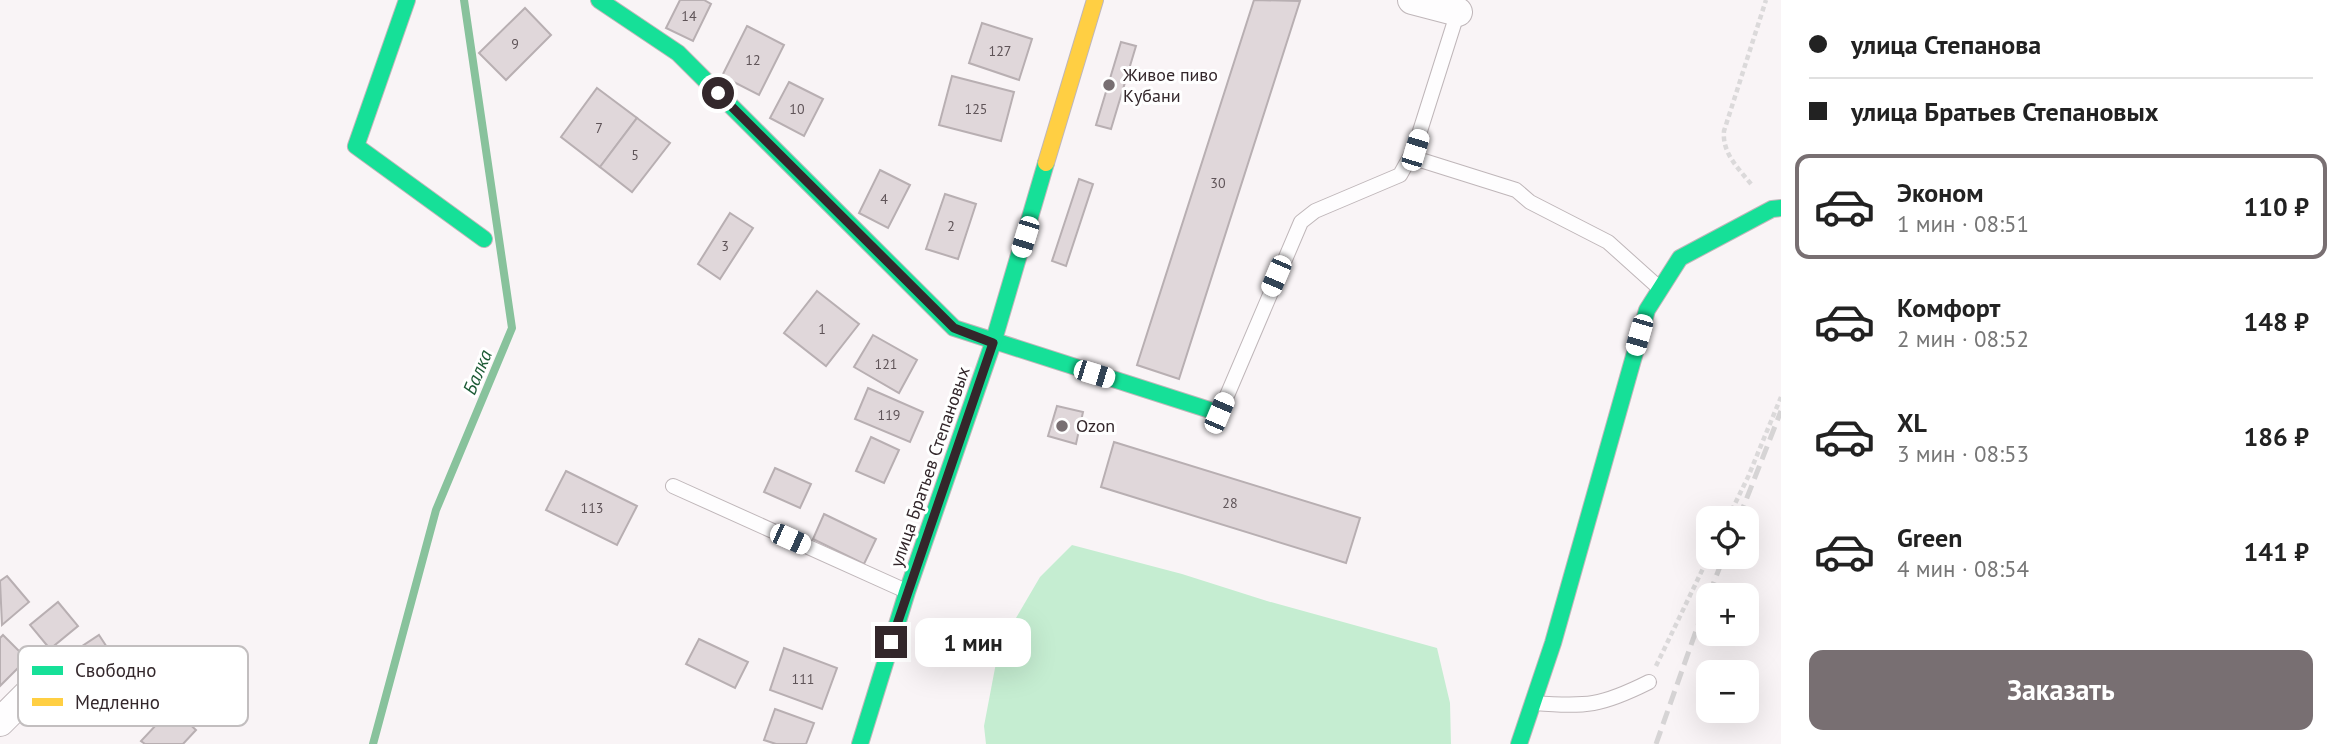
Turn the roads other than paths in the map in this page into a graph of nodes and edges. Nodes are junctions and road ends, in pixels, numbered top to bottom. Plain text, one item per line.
1 (407, 0) edge
2 (1096, 0) edge
3 (1412, 0) edge
4 (611, 4) edge
5 (1460, 6) edge
6 (1411, 157) junction
7 (1776, 209) edge
8 (484, 239) dead end
9 (1659, 288) junction
10 (993, 343) junction
11 (1219, 413) joint
12 (673, 486) dead end
13 (907, 592) junction
14 (1648, 682) road end
15 (1532, 703) junction
16 (18, 704) edge
17 (0, 722) edge
18 (860, 744) edge
19 (1519, 744) edge

1 - 8 street
2 - 10 street, улица Братьев Степановых
3 - 5 street
4 - 10 street
5 - 6 lane
6 - 9 lane
6 - 11 lane
7 - 9 street
9 - 15 street
10 - 11 street
10 - 13 street, улица Братьев Степановых
12 - 13 lane
13 - 18 street, улица Братьев Степановых
14 - 15 lane
15 - 19 street
16 - 17 street

